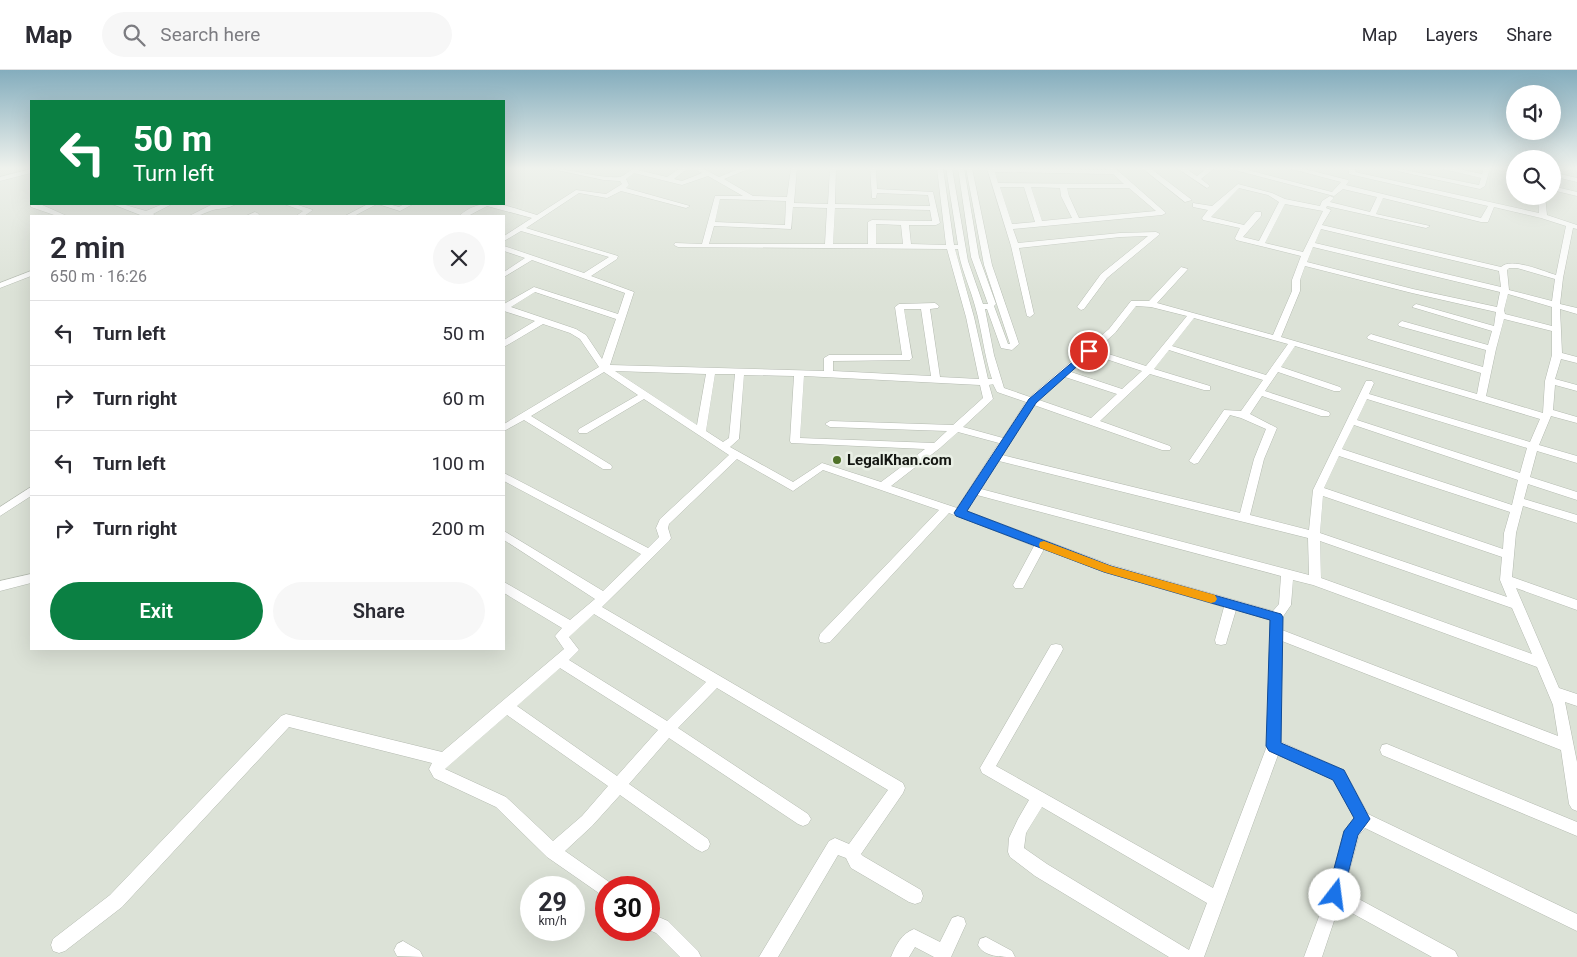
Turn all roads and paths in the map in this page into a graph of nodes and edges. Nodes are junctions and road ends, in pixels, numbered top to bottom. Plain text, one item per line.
1 (46, 209) edge
2 (134, 209) edge
3 (207, 209) edge
4 (362, 209) edge
5 (508, 209) edge
6 (550, 209) edge
7 (714, 209) edge
8 (789, 209) edge
9 (832, 209) edge
10 (934, 209) edge
11 (945, 209) edge
12 (956, 209) edge
13 (967, 209) edge
14 (977, 209) edge
15 (1003, 209) edge
16 (1034, 209) edge
17 (1073, 209) edge
18 (1158, 209) edge
19 (1278, 209) edge
20 (1327, 209) edge
21 (1342, 209) edge
22 (1376, 209) edge
23 (1436, 209) edge
24 (1490, 209) edge
25 (1515, 209) edge
26 (1543, 209) edge
27 (1213, 210) edge
28 (1258, 214) dead end
29 (60, 215) edge
30 (149, 215) edge
31 (195, 215) edge
32 (351, 215) edge
33 (1372, 215) junction
34 (1543, 216) junction
35 (537, 218) junction
36 (1077, 220) junction
37 (905, 223) junction
38 (1039, 223) junction
39 (711, 224) junction
40 (1318, 226) junction
41 (1426, 226) dead end
42 (1573, 226) edge
43 (1008, 227) junction
44 (1244, 228) junction
45 (520, 229) junction
46 (505, 237) edge
47 (1261, 244) junction
48 (1310, 244) junction
49 (678, 245) dead end
50 (829, 245) junction
51 (705, 246) junction
52 (872, 246) junction
53 (907, 246) junction
54 (1015, 246) junction
55 (950, 247) junction
56 (962, 247) junction
57 (505, 248) edge
58 (529, 259) junction
59 (1304, 259) junction
60 (1184, 269) dead end
61 (1503, 270) junction
62 (30, 273) edge
63 (505, 274) edge
64 (584, 276) junction
65 (1559, 278) junction
66 (0, 286) edge
67 (1505, 291) junction
68 (1151, 304) junction
69 (925, 306) junction
70 (935, 306) dead end
71 (990, 306) junction
72 (1556, 306) junction
73 (505, 307) edge
74 (980, 307) junction
75 (1081, 307) dead end
76 (1416, 307) dead end
77 (505, 308) edge
78 (1577, 311) edge
79 (1501, 313) junction
80 (1030, 314) dead end
81 (1192, 315) junction
82 (622, 318) junction
83 (541, 320) junction
84 (1402, 324) dead end
85 (1497, 330) junction
86 (1557, 330) junction
87 (1372, 337) dead end
88 (1276, 338) junction
89 (505, 343) edge
90 (1293, 343) junction
91 (1166, 347) junction
92 (1491, 349) junction
93 (1089, 351) junction
94 (1557, 355) junction
95 (1577, 360) edge
96 (604, 368) junction
97 (1276, 368) junction
98 (1148, 370) junction
99 (710, 371) junction
100 (1486, 371) junction
101 (740, 372) junction
102 (799, 373) junction
103 (1064, 373) junction
104 (828, 374) junction
105 (936, 379) junction
106 (1268, 379) junction
107 (1550, 381) junction
108 (984, 382) junction
109 (998, 382) junction
110 (1369, 383) dead end
111 (1207, 388) dead end
112 (1577, 388) edge
113 (1337, 389) dead end
114 (1260, 392) junction
115 (1124, 393) junction
116 (644, 395) junction
117 (1364, 395) junction
118 (1481, 398) junction
119 (1032, 401) junction
120 (1325, 414) dead end
121 (1547, 414) junction
122 (523, 415) junction
123 (1244, 415) junction
124 (1577, 420) edge
125 (1094, 421) junction
126 (1351, 421) junction
127 (830, 424) dead end
128 (505, 427) edge
129 (956, 428) junction
130 (583, 431) dead end
131 (701, 432) junction
132 (1006, 442) junction
133 (936, 446) junction
134 (723, 447) junction
135 (1166, 448) dead end
136 (1533, 448) junction
137 (1336, 451) junction
138 (736, 454) junction
139 (996, 457) junction
140 (1577, 460) edge
141 (1194, 461) dead end
142 (606, 466) dead end
143 (505, 478) edge
144 (1525, 478) junction
145 (883, 486) junction
146 (1318, 490) junction
147 (974, 491) junction
148 (30, 492) edge
149 (1577, 496) edge
150 (1517, 505) junction
151 (947, 508) junction
152 (0, 512) edge
153 (960, 513) junction
154 (1244, 518) junction
155 (1577, 519) edge
156 (1314, 535) junction
157 (505, 536) edge
158 (1041, 544) junction
159 (650, 554) junction
160 (1508, 555) junction
161 (1288, 574) junction
162 (30, 579) edge
163 (1506, 580) junction
164 (1315, 581) junction
165 (1019, 585) dead end
166 (0, 586) edge
167 (505, 588) edge
168 (604, 598) junction
169 (1231, 604) junction
170 (1517, 605) junction
171 (1577, 605) edge
172 (593, 608) junction
173 (1276, 617) junction
174 (571, 627) junction
175 (1276, 633) junction
176 (825, 638) dead end
177 (1221, 640) dead end
178 (1056, 649) dead end
179 (561, 662) junction
180 (1543, 664) junction
181 (716, 681) junction
182 (1554, 692) junction
183 (1577, 700) edge
184 (507, 708) junction
185 (668, 730) junction
186 (1274, 746) junction
187 (1567, 746) junction
188 (1387, 750) dead end
189 (444, 759) junction
190 (618, 786) junction
191 (1039, 798) junction
192 (1577, 803) edge
193 (802, 819) dead end
194 (1362, 819) junction
195 (1577, 829) edge
196 (702, 844) dead end
197 (553, 852) junction
198 (852, 853) junction
199 (595, 882) edge
200 (1335, 895) junction
201 (915, 896) dead end
202 (1216, 900) junction
203 (1577, 923) edge
204 (958, 924) dead end
205 (660, 926) edge
206 (58, 945) dead end
207 (986, 945) dead end
208 (692, 957) edge
209 (768, 957) edge
210 (900, 957) edge
211 (1006, 957) edge
212 (1185, 957) edge
213 (1196, 957) edge
214 (1313, 957) edge
215 (1449, 957) edge

1 - 29 street
2 - 30 street
3 - 31 street
4 - 32 street
5 - 35 street
6 - 35 street
7 - 39 street
8 - 39 street
9 - 50 street
10 - 37 street
11 - 55 street
12 - 56 street
13 - 71 street
14 - 71 street
15 - 43 street
16 - 38 street
17 - 36 street
18 - 36 street
19 - 47 street
20 - 40 street
21 - 33 street
22 - 33 street
23 - 24 street
25 - 34 street
26 - 34 street
27 - 44 street
28 - 44 street
33 - 41 street
34 - 42 street
35 - 45 street
36 - 38 street
37 - 52 street
37 - 53 street
38 - 43 street
39 - 51 street
40 - 48 street
40 - 61 street
42 - 65 street
43 - 54 street
44 - 47 street
45 - 46 street
45 - 64 street
47 - 59 street
48 - 59 street
48 - 67 street
49 - 51 street
50 - 51 street
50 - 52 street
52 - 53 street
53 - 55 street
54 - 75 street
54 - 80 street
55 - 56 street
55 - 108 street
56 - 74 street
57 - 58 street
58 - 63 street
58 - 64 street
59 - 79 street
59 - 88 street
60 - 68 street
61 - 65 street
61 - 67 street
62 - 66 street
64 - 82 street
65 - 72 street
67 - 72 street
67 - 79 street
68 - 81 street
68 - 93 street
69 - 70 street
69 - 104 street
69 - 105 street
71 - 74 street
72 - 78 street
72 - 86 street
73 - 82 street
74 - 109 street
76 - 85 street
77 - 83 street
79 - 85 street
79 - 86 street
81 - 88 street
81 - 91 street
82 - 96 street
83 - 89 street
83 - 96 street
84 - 92 street
85 - 92 street
86 - 94 street
87 - 100 street
88 - 90 street
90 - 97 street
90 - 118 street
91 - 98 street
91 - 106 street
92 - 100 street
93 - 98 street
93 - 103 street
94 - 95 street
94 - 107 street
96 - 99 street
96 - 116 street
96 - 122 street
97 - 106 street
97 - 113 street
98 - 111 street
98 - 115 street
99 - 101 street
99 - 131 street
100 - 118 street
101 - 102 street
101 - 134 street
102 - 104 street
102 - 133 street
103 - 115 street
103 - 119 street
104 - 105 street
105 - 108 street
106 - 114 street
107 - 112 street
107 - 121 street
108 - 109 street
108 - 129 street
109 - 119 street
110 - 117 street
114 - 120 street
114 - 123 street
115 - 125 street
116 - 130 street
116 - 131 street
117 - 126 street
117 - 136 street
118 - 121 street
119 - 125 street
119 - 132 street
121 - 124 street
121 - 136 street
122 - 128 street
122 - 142 street
123 - 141 street
123 - 154 street
125 - 135 street
126 - 137 street
126 - 144 street
127 - 129 street
129 - 132 street
129 - 133 street
131 - 134 street
132 - 139 street
133 - 145 street
134 - 138 street
136 - 140 street
136 - 144 street
137 - 146 street
137 - 150 street
138 - 145 street
138 - 159 street
139 - 147 street
139 - 154 street
143 - 159 street
144 - 149 street
144 - 150 street
145 - 151 street
146 - 156 street
146 - 160 street
147 - 153 street
147 - 161 street
148 - 152 street
150 - 155 street
150 - 160 street
151 - 153 street
151 - 176 street
153 - 158 street
154 - 156 street
156 - 164 street
156 - 170 street
157 - 168 street
158 - 165 street
158 - 169 street
159 - 168 street
160 - 163 street
161 - 164 street
161 - 173 street
162 - 166 street
163 - 170 street
163 - 171 street
164 - 180 street
167 - 174 street
168 - 172 street
169 - 173 street
169 - 177 street
170 - 180 street
172 - 174 street
172 - 181 street
173 - 175 street
174 - 179 street
175 - 186 street
175 - 187 street
178 - 191 street
179 - 184 street
179 - 185 street
180 - 182 street
181 - 185 street
181 - 198 street
182 - 183 street
182 - 187 street
184 - 189 street
184 - 190 street
185 - 190 street
185 - 193 street
186 - 194 street
186 - 202 street
187 - 192 street
188 - 195 street
189 - 197 street
189 - 206 street
190 - 196 street
190 - 197 street
191 - 202 street
191 - 212 street
194 - 200 street
194 - 203 street
197 - 199 street
198 - 201 street
198 - 209 street
200 - 214 street
200 - 215 street
202 - 213 street
204 - 210 street
205 - 208 street
207 - 211 street

